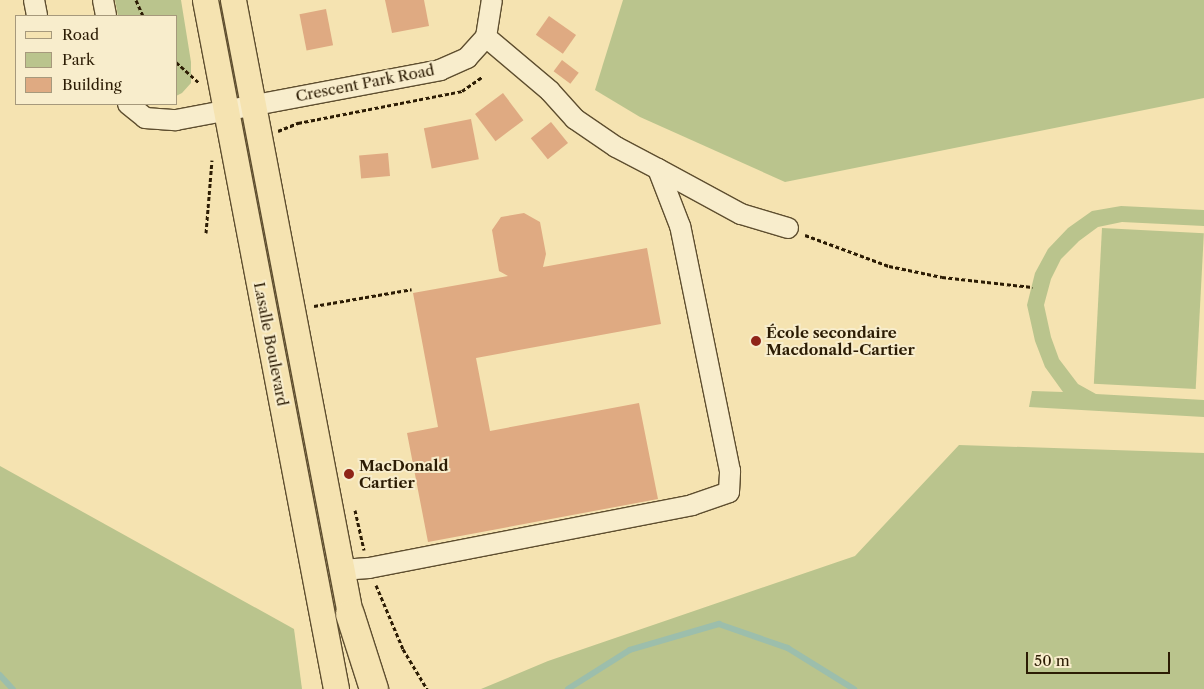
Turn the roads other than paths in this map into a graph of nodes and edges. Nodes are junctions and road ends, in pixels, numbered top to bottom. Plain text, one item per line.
1 (34, 0) edge
2 (103, 0) edge
3 (205, 0) edge
4 (233, 0) edge
5 (492, 0) edge
6 (37, 15) edge
7 (106, 15) edge
8 (486, 38) junction
9 (130, 105) edge
10 (253, 105) junction
11 (226, 111) junction
12 (658, 169) junction
13 (788, 228) road end
14 (341, 570) junction
15 (350, 614) joint
16 (336, 689) edge
17 (374, 689) edge

1 - 6 street
2 - 7 street
3 - 11 main road, Lasalle Boulevard
4 - 10 main road, Lasalle Boulevard
5 - 8 street
8 - 10 street, Crescent Park Road
8 - 12 street
9 - 11 street, Crescent Park Road
10 - 11 street, Crescent Park Road
10 - 14 main road, Lasalle Boulevard
11 - 16 main road, Lasalle Boulevard
12 - 13 street
12 - 14 street
14 - 15 main road, Lasalle Boulevard
15 - 17 highway

